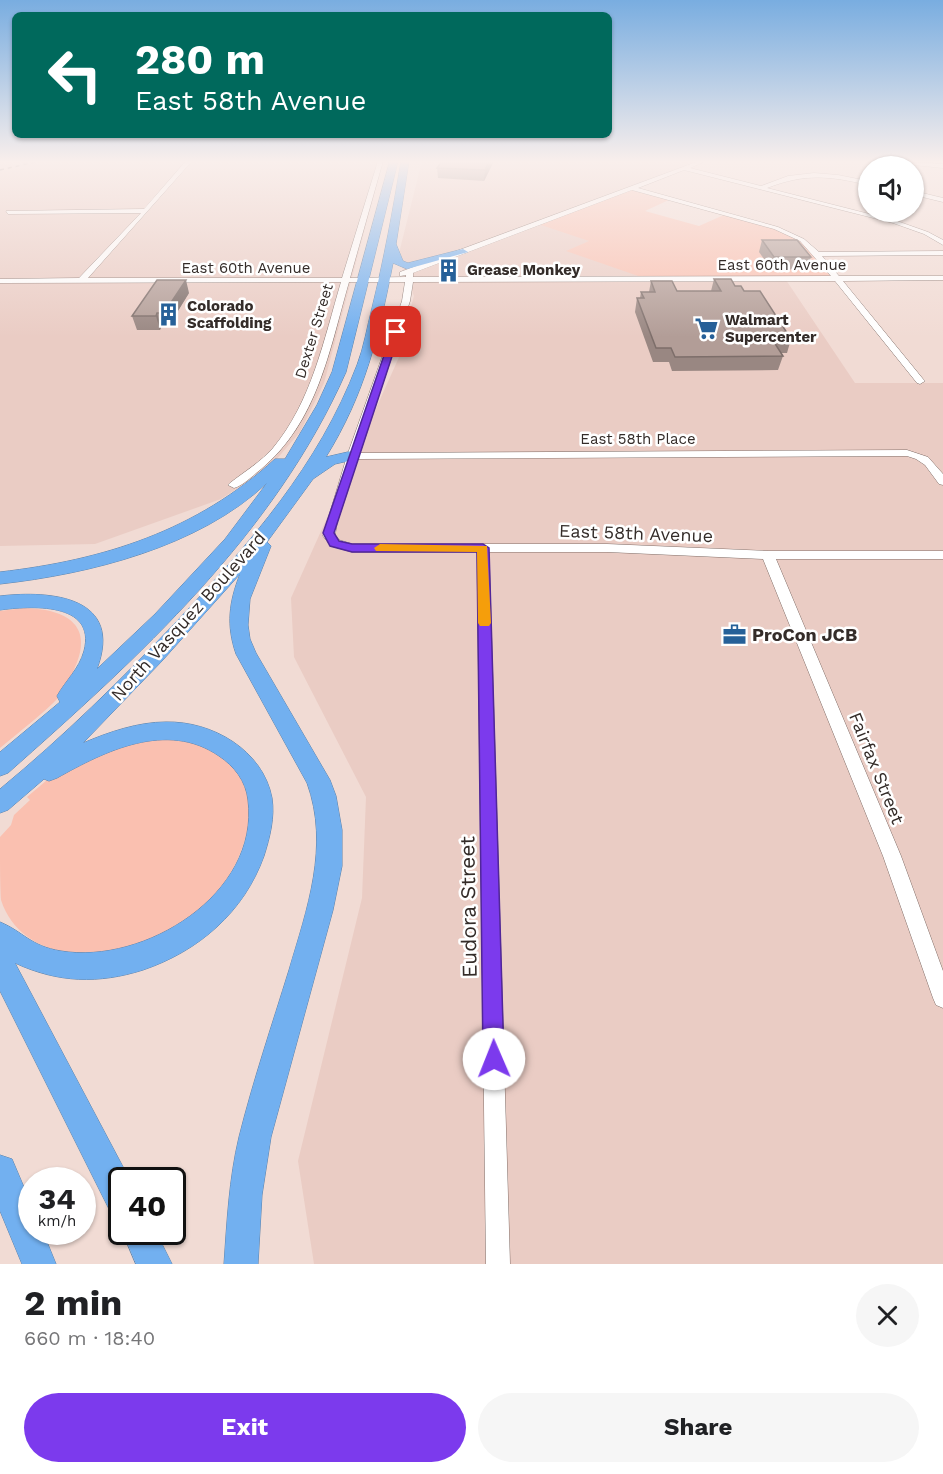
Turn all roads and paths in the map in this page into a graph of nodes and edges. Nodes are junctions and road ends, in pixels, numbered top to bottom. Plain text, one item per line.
1 (138, 220) edge
2 (362, 220) edge
3 (378, 220) edge
4 (396, 220) edge
5 (548, 220) edge
6 (749, 220) edge
7 (887, 220) edge
8 (943, 243) edge
9 (392, 246) junction
10 (464, 252) junction
11 (943, 253) edge
12 (817, 254) junction
13 (409, 279) junction
14 (622, 279) junction
15 (837, 279) junction
16 (942, 279) edge
17 (0, 281) edge
18 (81, 281) junction
19 (344, 281) junction
20 (362, 281) junction
21 (384, 281) junction
22 (439, 285) junction
23 (406, 301) junction
24 (920, 381) dead end
25 (317, 418) junction
26 (352, 456) junction
27 (943, 483) edge
28 (234, 485) dead end
29 (297, 490) junction
30 (272, 523) junction
31 (483, 548) junction
32 (768, 555) junction
33 (943, 555) edge
34 (0, 578) edge
35 (0, 603) edge
36 (21, 748) junction
37 (0, 766) edge
38 (8, 797) edge
39 (0, 935) edge
40 (0, 962) edge
41 (943, 998) edge
42 (0, 1171) edge
43 (108, 1172) edge
44 (145, 1245) edge
45 (39, 1264) edge
46 (155, 1264) edge
47 (241, 1264) edge
48 (498, 1264) edge

1 - 18 street
2 - 19 street, Dexter Street
3 - 20 highway, North Vasquez Boulevard
4 - 9 highway, North Vasquez Boulevard
5 - 10 street
6 - 12 street
7 - 8 street
9 - 10 highway
9 - 21 highway, North Vasquez Boulevard
10 - 13 street
11 - 12 street
12 - 15 street
13 - 14 street, East 60th Avenue
13 - 21 street, East 60th Avenue
13 - 21 street
13 - 22 street, East 60th Avenue
13 - 23 street
14 - 15 street, East 60th Avenue
14 - 22 street, East 60th Avenue
15 - 16 street, East 60th Avenue
15 - 24 street
17 - 18 street, East 60th Avenue
18 - 19 street, East 60th Avenue
19 - 20 street, East 60th Avenue
19 - 28 street, Dexter Street
20 - 21 street, East 60th Avenue
20 - 25 highway, North Vasquez Boulevard
21 - 29 highway, North Vasquez Boulevard
22 - 23 street
23 - 26 street
25 - 34 highway
25 - 36 highway, North Vasquez Boulevard
26 - 27 street, East 58th Place
26 - 29 highway
26 - 31 street, East 58th Avenue
29 - 30 highway, North Vasquez Boulevard
30 - 38 highway, North Vasquez Boulevard
30 - 47 highway
31 - 32 street, East 58th Avenue
31 - 48 street, Eudora Street
32 - 33 street, East 58th Avenue
32 - 41 street, Fairfax Street
35 - 36 highway
36 - 37 highway, North Vasquez Boulevard
38 - 39 highway
40 - 43 highway
42 - 45 highway
44 - 46 highway

